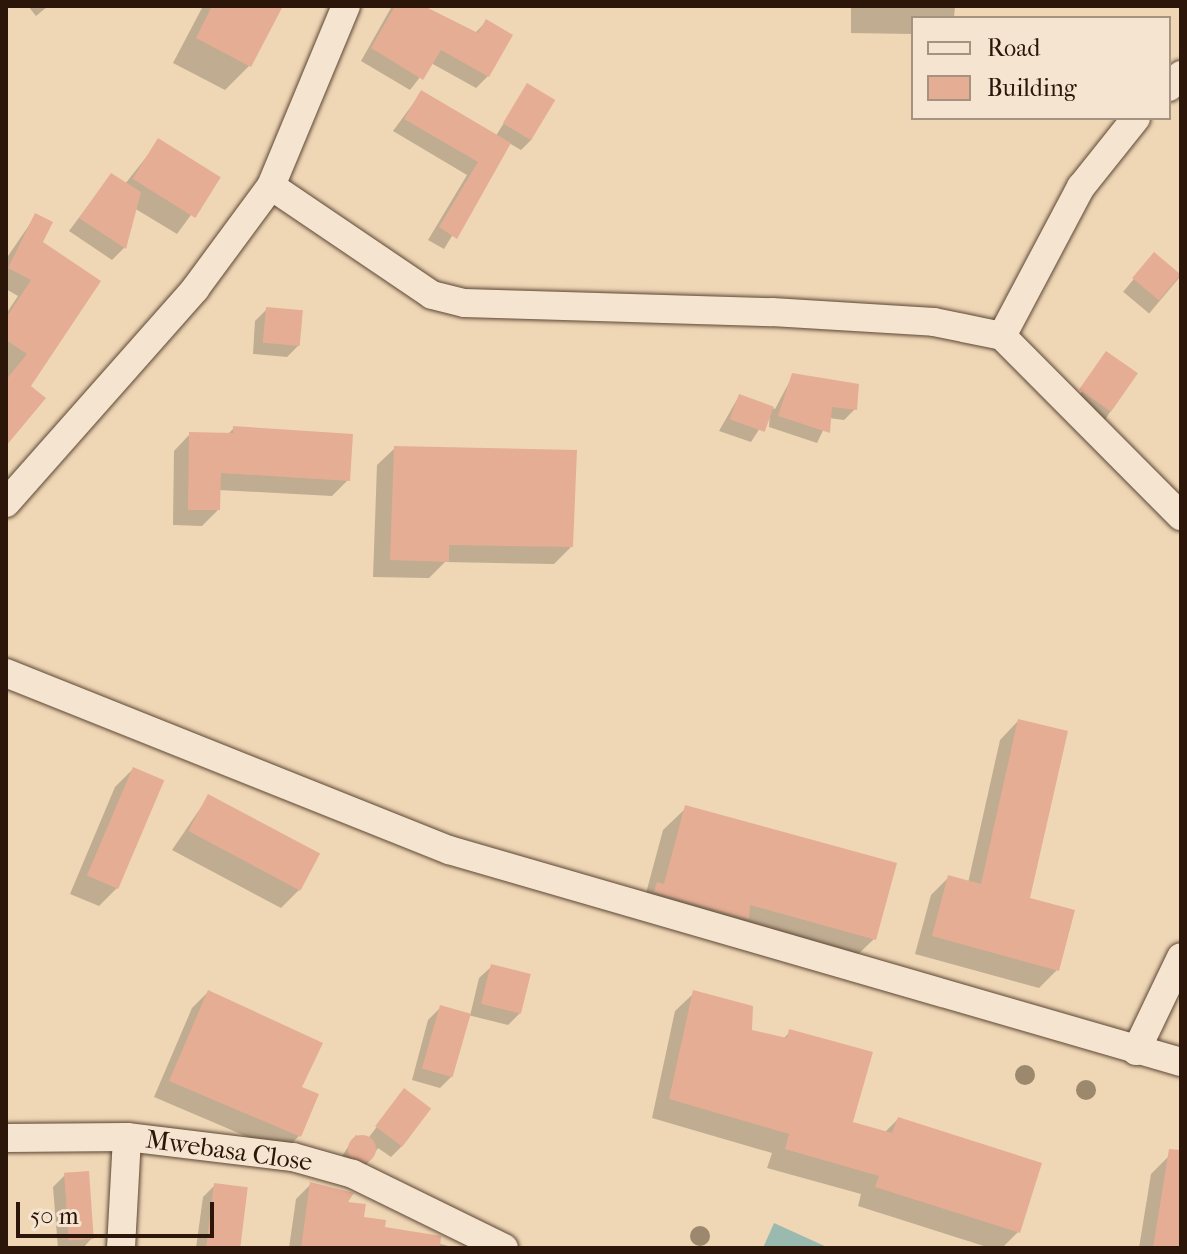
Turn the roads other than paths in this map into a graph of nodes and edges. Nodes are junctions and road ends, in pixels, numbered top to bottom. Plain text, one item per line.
1 (346, 6) edge
2 (1134, 120) edge
3 (271, 186) junction
4 (1002, 336) junction
5 (6, 503) edge
6 (1181, 516) edge
7 (6, 673) edge
8 (1181, 957) edge
9 (1136, 1051) junction
10 (1181, 1062) edge
11 (127, 1137) junction
12 (6, 1138) edge
13 (121, 1248) edge
14 (504, 1248) edge

1 - 3 street
2 - 4 street
3 - 4 street
3 - 5 street
4 - 6 street
7 - 9 street
8 - 9 street
9 - 10 street
11 - 12 street, Mwebasa Close
11 - 13 street
11 - 14 street, Mwebasa Close

